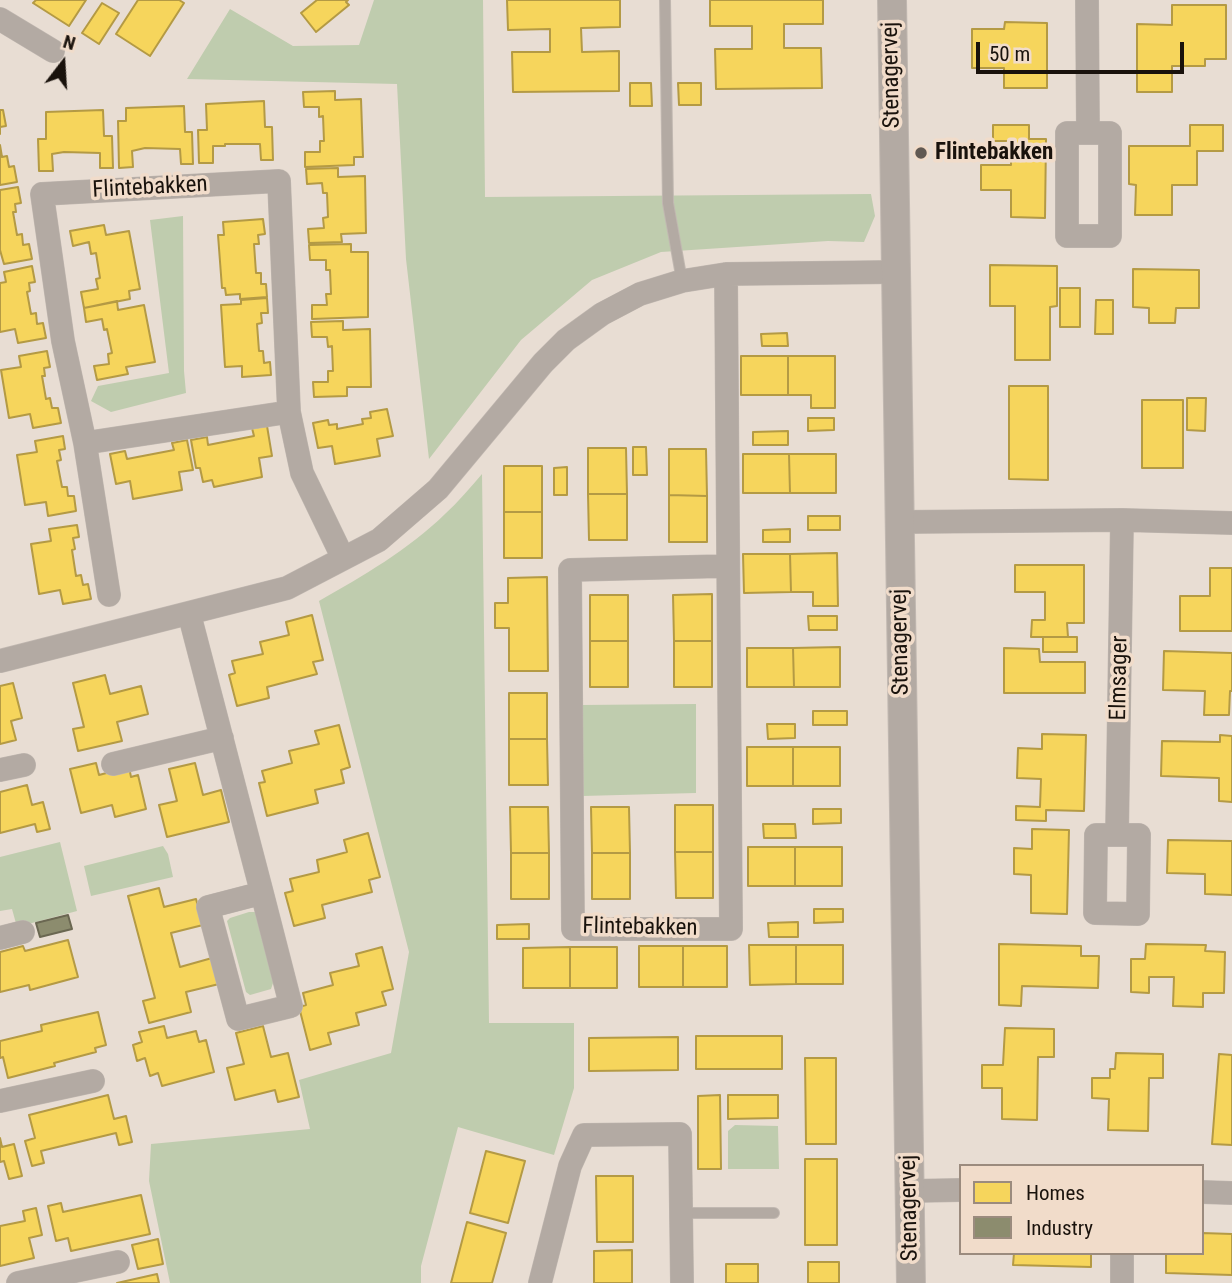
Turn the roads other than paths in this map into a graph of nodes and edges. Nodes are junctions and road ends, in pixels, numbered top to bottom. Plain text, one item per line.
1 (665, 0) edge
2 (892, 0) edge
3 (1087, 0) edge
4 (0, 19) edge
5 (53, 51) dead end
6 (1088, 133) junction
7 (895, 272) junction
8 (726, 274) junction
9 (682, 281) junction
10 (289, 412) junction
11 (85, 443) junction
12 (1122, 520) junction
13 (899, 522) junction
14 (1232, 523) edge
15 (343, 558) junction
16 (727, 566) junction
17 (109, 595) dead end
18 (189, 613) junction
19 (0, 661) edge
20 (222, 738) junction
21 (113, 764) dead end
22 (24, 765) dead end
23 (0, 770) edge
24 (1117, 835) dead end
25 (262, 893) junction
26 (23, 932) dead end
27 (0, 938) edge
28 (93, 1081) dead end
29 (0, 1101) edge
30 (959, 1190) edge
31 (909, 1191) junction
32 (1204, 1192) edge
33 (1232, 1194) edge
34 (681, 1213) junction
35 (775, 1213) dead end
36 (1122, 1255) edge
37 (118, 1262) dead end
38 (29, 1282) edge
39 (540, 1283) edge
40 (682, 1283) edge
41 (911, 1283) edge
42 (1122, 1283) edge

1 - 9 lane
2 - 7 street, Stenagervej
3 - 6 street
4 - 5 street
6 - 6 street
7 - 8 street
7 - 13 street, Stenagervej
8 - 9 street
8 - 16 street, Flintebakken
9 - 15 street
10 - 11 street
10 - 11 street, Flintebakken
10 - 15 street, Flintebakken
11 - 17 street, Flintebakken
12 - 13 street
12 - 14 street
12 - 24 street, Elmsager
13 - 31 street, Stenagervej
15 - 18 street
16 - 16 street, Flintebakken
18 - 19 street
18 - 20 street
20 - 21 street
20 - 25 street
22 - 23 street
25 - 25 street
26 - 27 street
28 - 29 street
30 - 31 street
31 - 41 street, Stenagervej
32 - 33 street
34 - 35 lane
34 - 39 street
34 - 40 street
36 - 42 street
37 - 38 street

